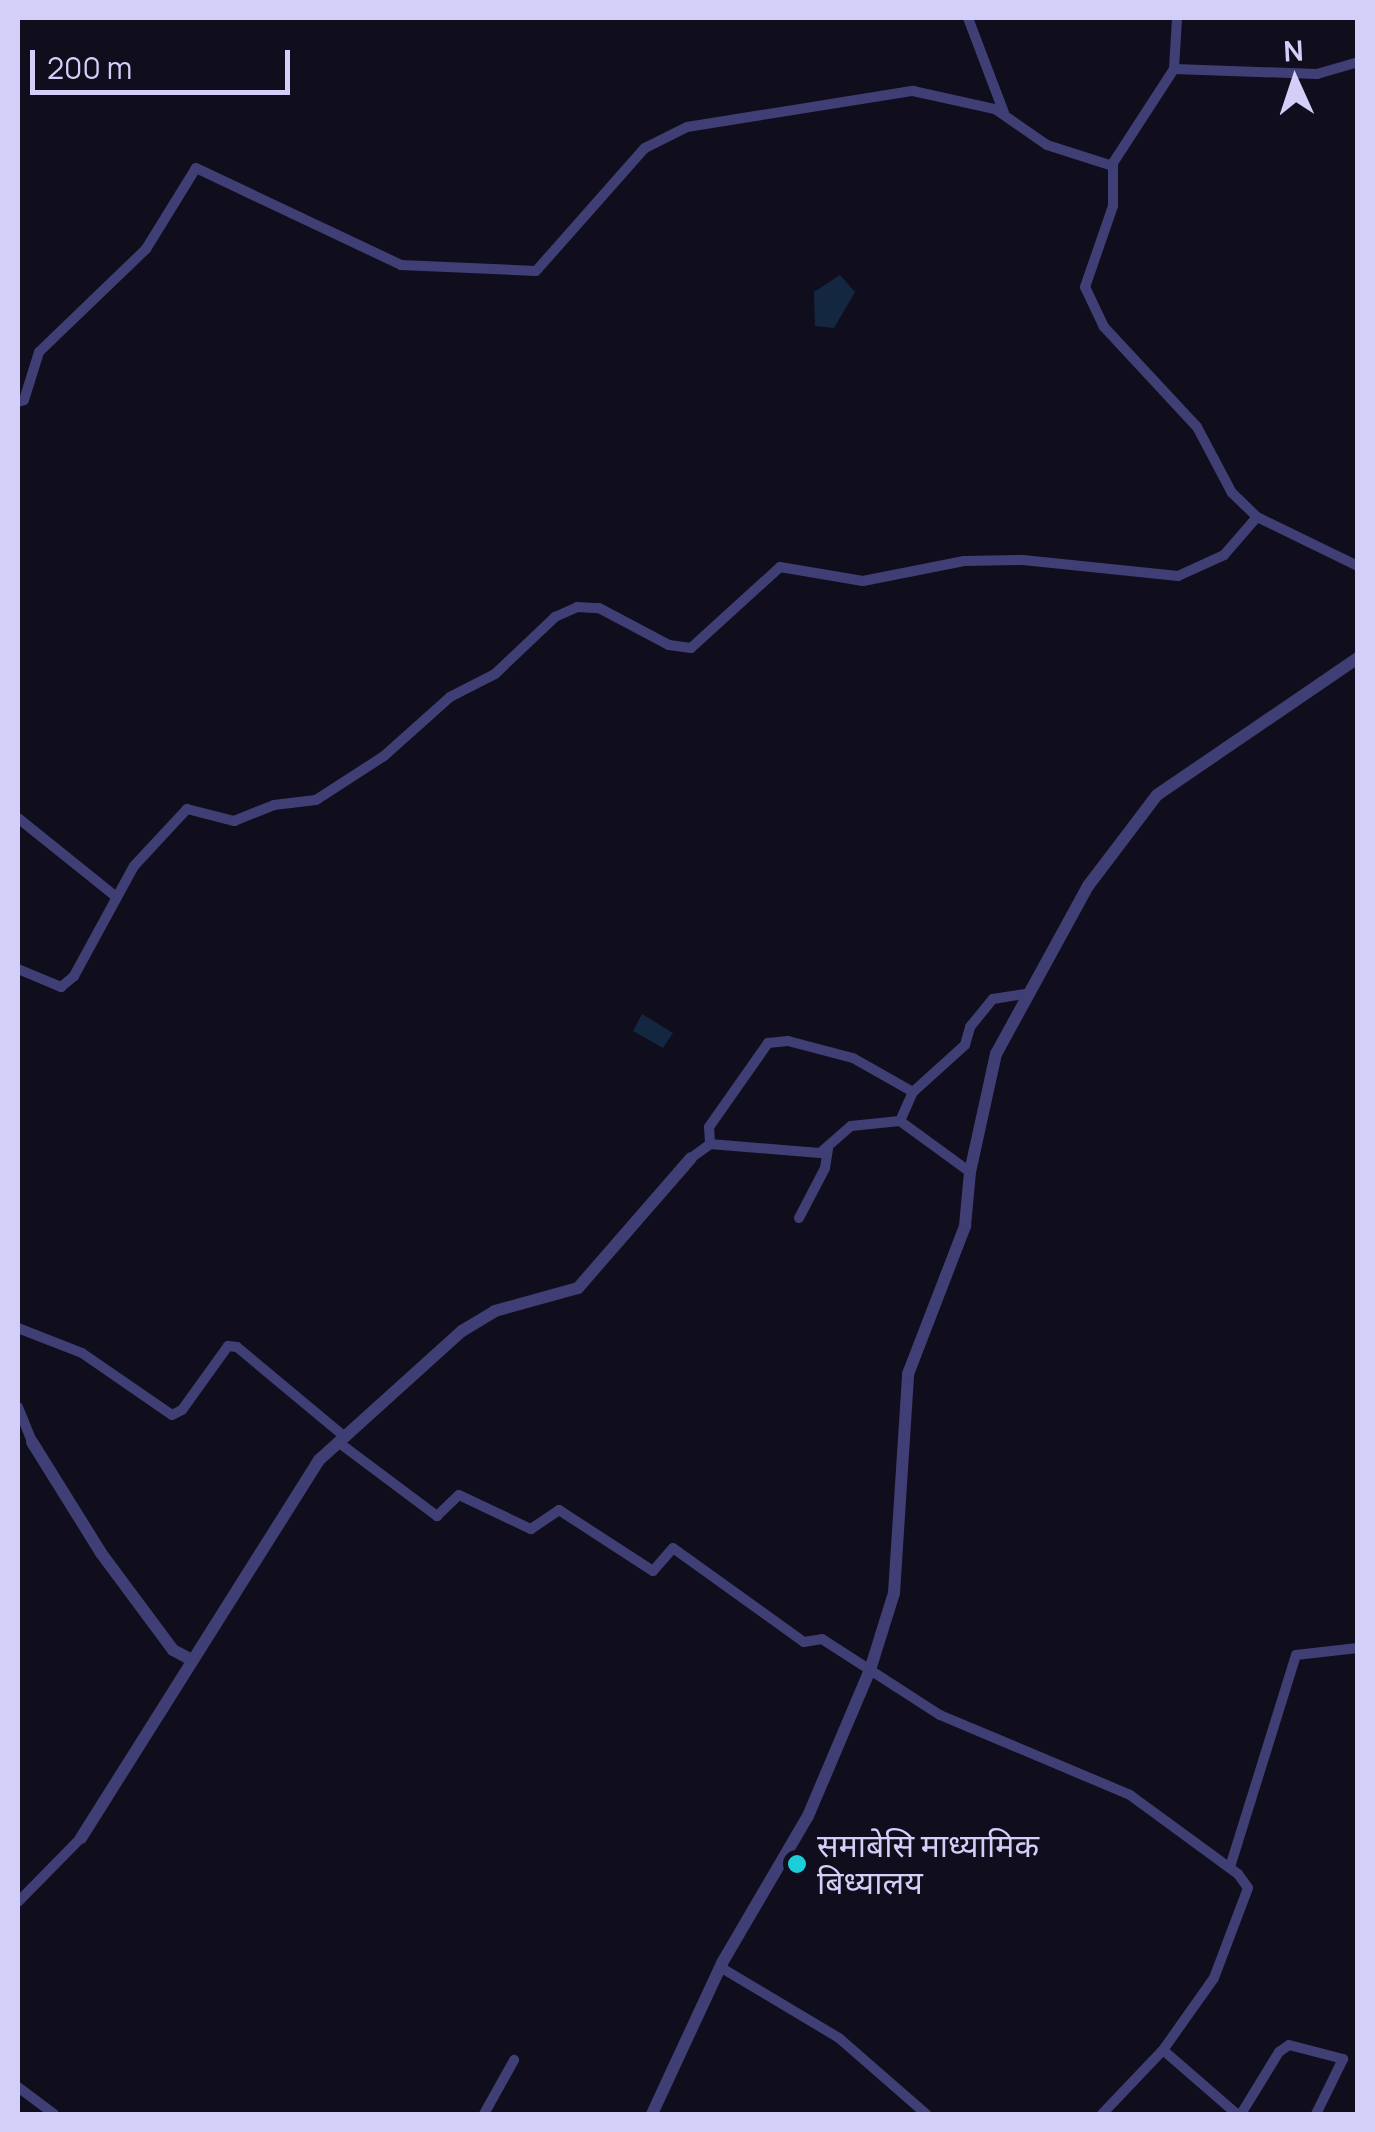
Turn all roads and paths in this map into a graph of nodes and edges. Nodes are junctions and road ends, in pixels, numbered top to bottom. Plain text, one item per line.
1 (968, 18) edge
2 (1177, 18) edge
3 (1358, 62) edge
4 (1174, 69) junction
5 (1004, 112) junction
6 (1113, 166) junction
7 (18, 402) edge
8 (1258, 517) junction
9 (1358, 566) edge
10 (1358, 658) edge
11 (18, 818) edge
12 (115, 896) junction
13 (18, 969) edge
14 (1026, 994) junction
15 (913, 1092) junction
16 (900, 1121) junction
17 (710, 1144) junction
18 (828, 1148) junction
19 (691, 1158) joint
20 (970, 1172) junction
21 (799, 1218) dead end
22 (18, 1328) edge
23 (18, 1406) edge
24 (341, 1440) junction
25 (32, 1442) joint
26 (1358, 1648) edge
27 (190, 1659) junction
28 (870, 1670) junction
29 (81, 1838) joint
30 (1230, 1867) junction
31 (18, 1902) edge
32 (720, 1967) junction
33 (1164, 2050) junction
34 (514, 2060) dead end
35 (18, 2087) edge
36 (54, 2114) edge
37 (484, 2114) edge
38 (652, 2114) edge
39 (926, 2114) edge
40 (1102, 2114) edge
41 (1239, 2114) edge
42 (1316, 2114) edge

1 - 5 street
2 - 4 street
3 - 4 street
4 - 6 street
5 - 6 street
5 - 7 street
6 - 8 street
8 - 9 street
8 - 12 street
10 - 14 street
11 - 12 street
12 - 13 street
14 - 15 street
14 - 20 street
15 - 16 street
15 - 17 street
16 - 18 street
16 - 20 street
17 - 18 street
17 - 19 street
18 - 21 street
19 - 24 street
20 - 28 street
22 - 24 street
23 - 25 street
24 - 27 street
24 - 28 street
25 - 27 street
26 - 30 street
27 - 29 street
28 - 30 street
28 - 32 street
29 - 31 street
30 - 33 street
32 - 38 street
32 - 39 street
33 - 40 street
33 - 41 street
34 - 37 street
35 - 36 street
41 - 42 street

